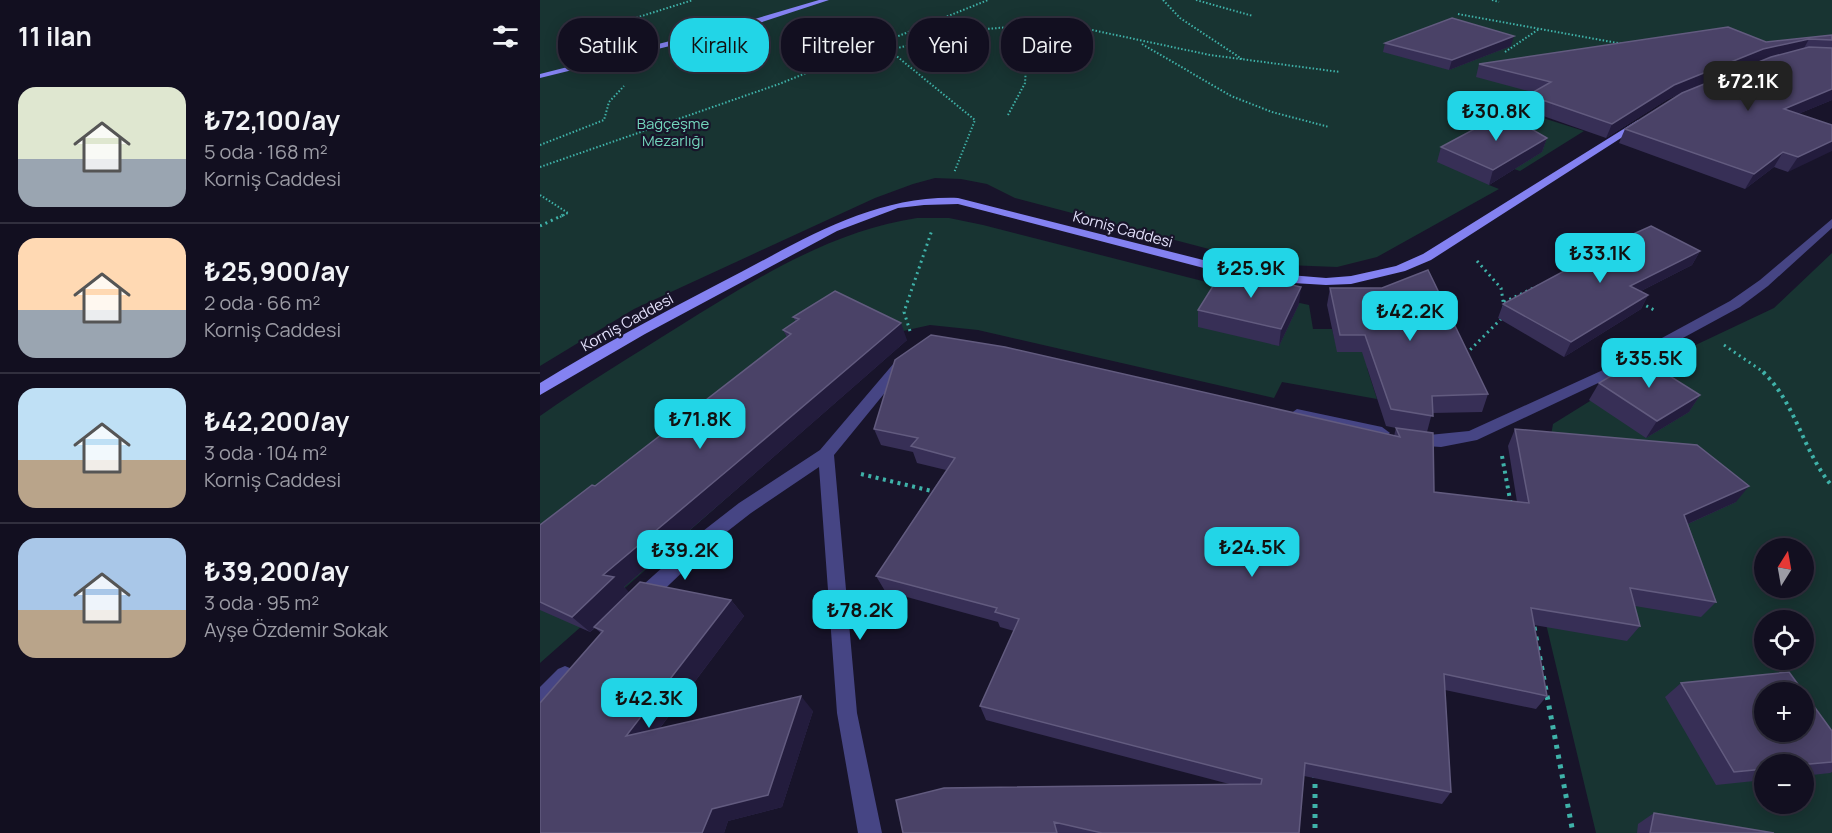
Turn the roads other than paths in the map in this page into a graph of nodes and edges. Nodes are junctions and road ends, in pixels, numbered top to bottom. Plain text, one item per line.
1 (826, 0) edge
2 (540, 76) edge
3 (1654, 114) edge
4 (1832, 222) edge
5 (915, 350) edge
6 (540, 390) edge
7 (1283, 411) edge
8 (827, 460) junction
9 (630, 610) edge
10 (581, 660) edge
11 (540, 701) edge
12 (870, 833) edge

1 - 2 main road
3 - 6 main road, Korniş Caddesi
4 - 7 street
5 - 8 street
8 - 9 street
8 - 12 street
10 - 11 street

